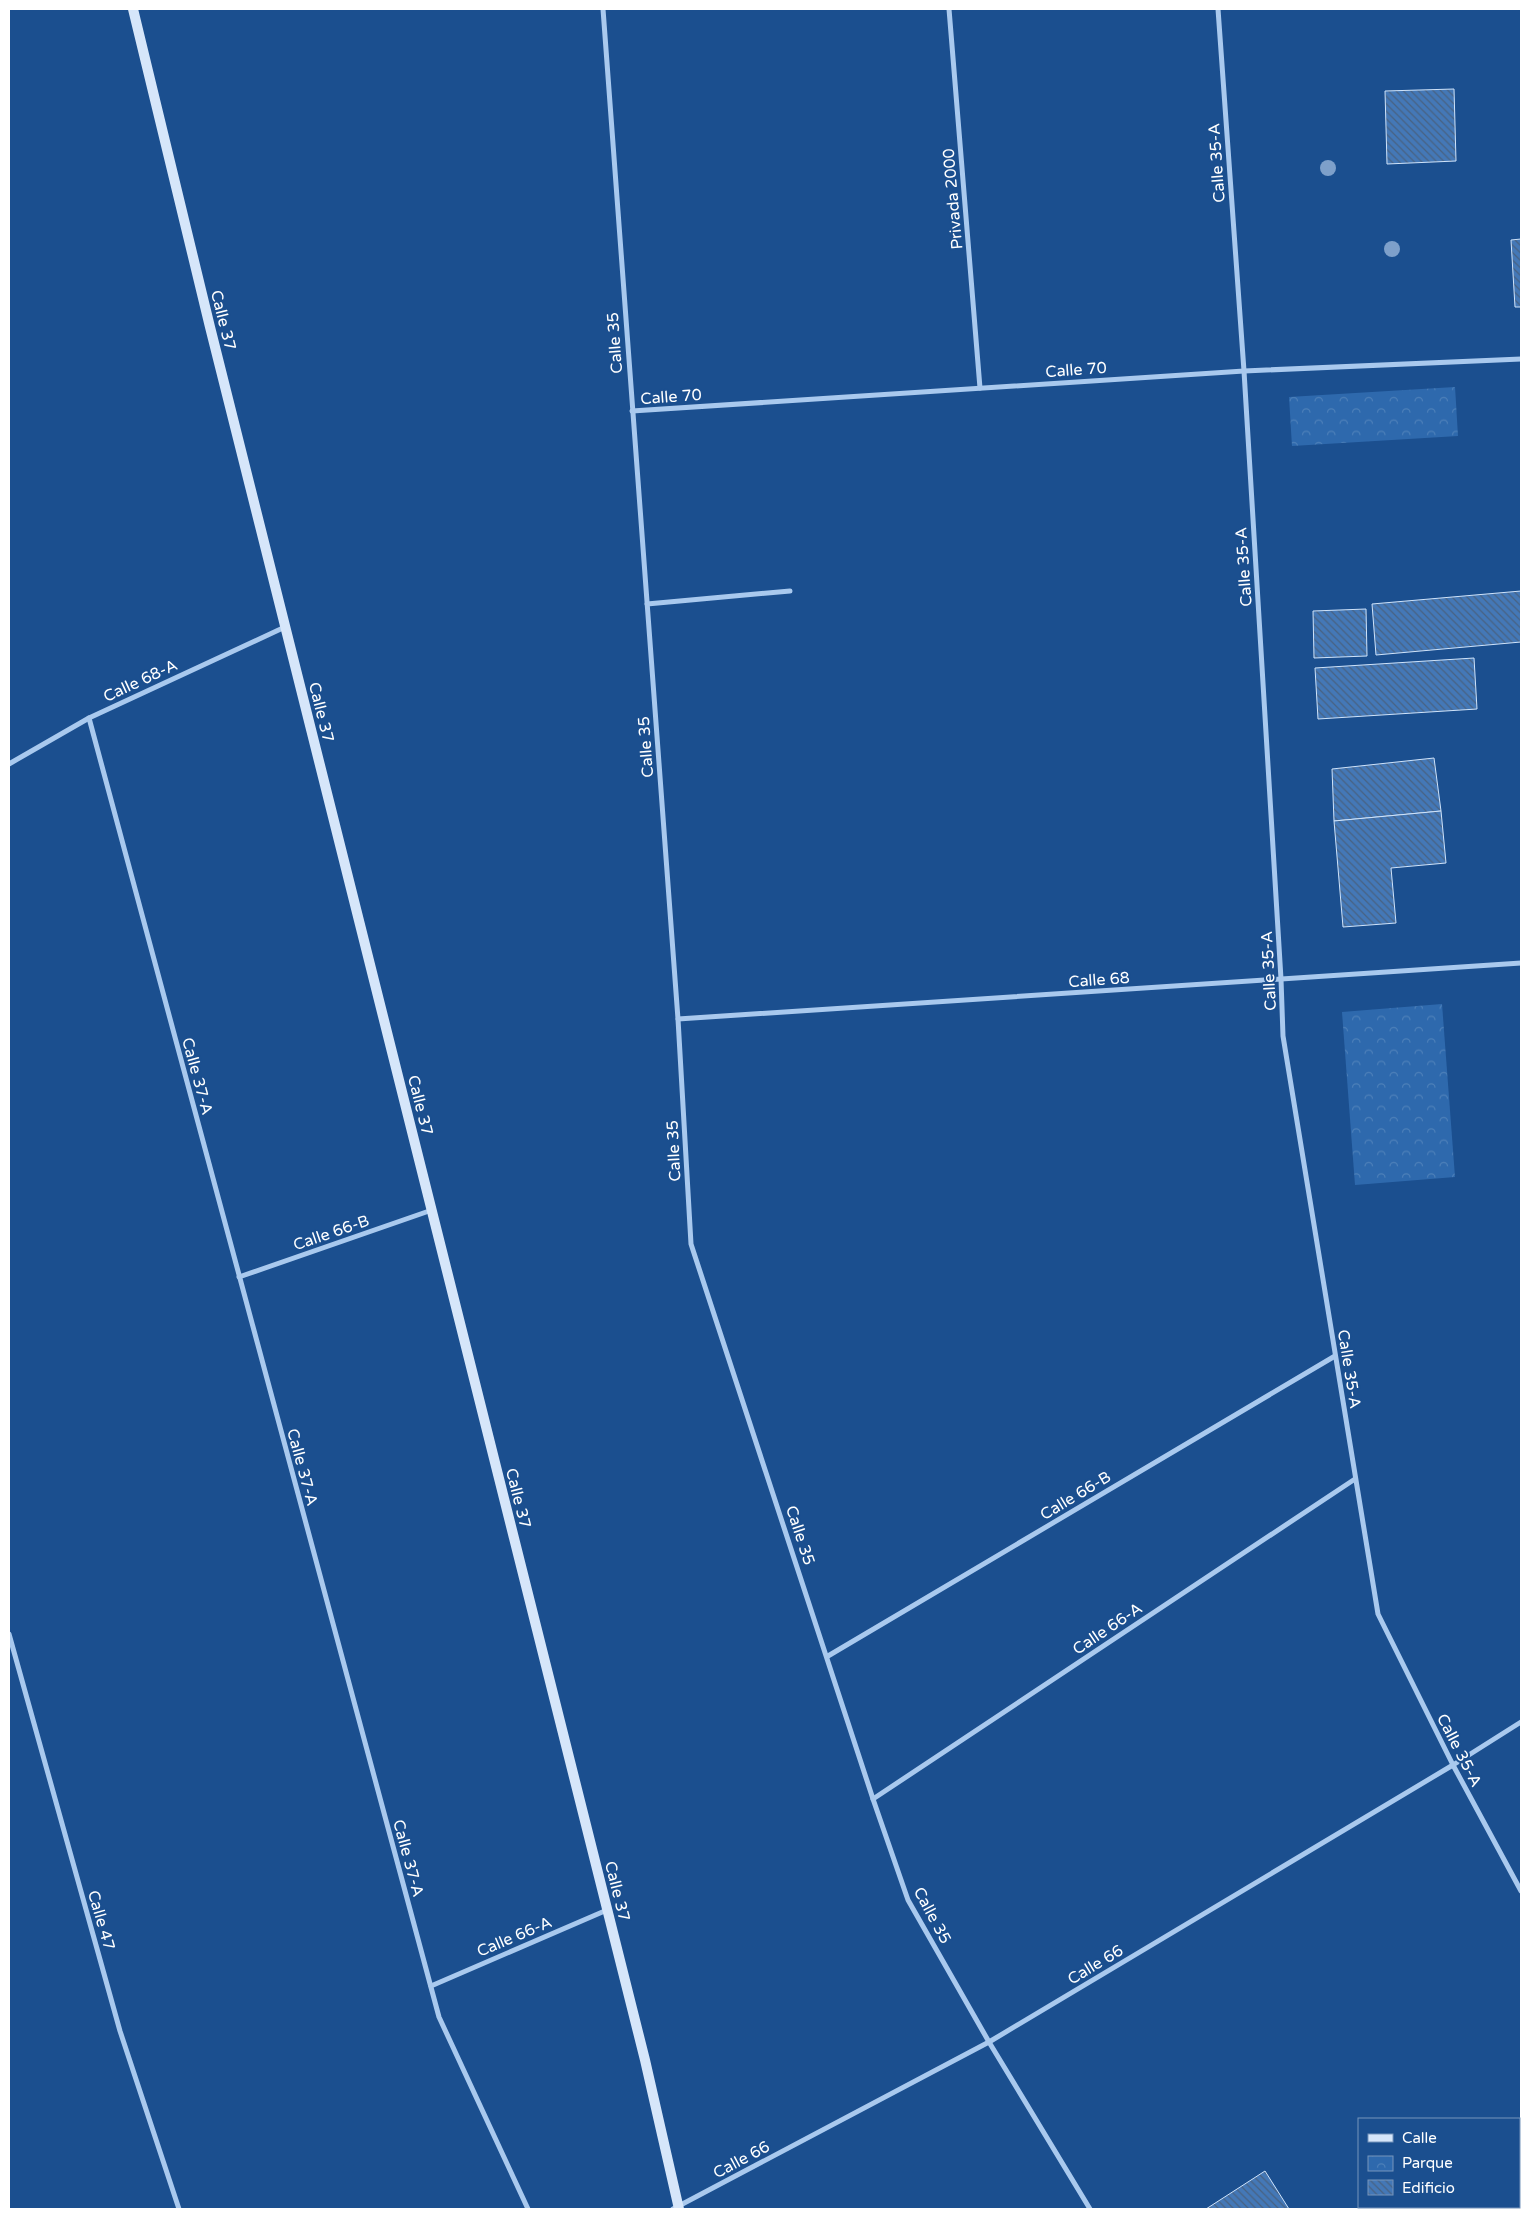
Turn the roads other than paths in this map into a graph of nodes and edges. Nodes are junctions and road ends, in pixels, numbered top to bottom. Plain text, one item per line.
1 (133, 9) edge
2 (603, 9) edge
3 (949, 9) edge
4 (1218, 9) edge
5 (1521, 359) edge
6 (1244, 370) junction
7 (980, 388) junction
8 (632, 411) junction
9 (790, 591) dead end
10 (646, 604) junction
11 (285, 627) junction
12 (88, 718) junction
13 (9, 764) edge
14 (1521, 963) edge
15 (1281, 979) junction
16 (678, 1019) junction
17 (432, 1210) junction
18 (239, 1276) junction
19 (1336, 1356) junction
20 (1356, 1479) junction
21 (9, 1634) edge
22 (828, 1656) junction
23 (1521, 1722) edge
24 (1453, 1765) junction
25 (873, 1799) junction
26 (1521, 1891) edge
27 (607, 1910) junction
28 (431, 1986) junction
29 (989, 2042) junction
30 (676, 2208) edge
31 (179, 2209) edge
32 (528, 2209) edge
33 (1090, 2209) edge

1 - 11 street, Calle 37
2 - 8 street, Calle 35
3 - 7 street, Privada 2000
4 - 6 street, Calle 35-A
5 - 6 street, Calle 70
6 - 7 street, Calle 70
6 - 15 street, Calle 35-A
7 - 8 street, Calle 70
8 - 10 street, Calle 35
9 - 10 street
10 - 16 street, Calle 35
11 - 12 street, Calle 68-A
11 - 17 street, Calle 37
12 - 13 street, Calle 68-A
12 - 18 street, Calle 37-A
14 - 15 street, Calle 68
15 - 16 street, Calle 68
15 - 19 street, Calle 35-A
16 - 22 street, Calle 35
17 - 18 street, Calle 66-B
17 - 27 street, Calle 37
18 - 28 street, Calle 37-A
19 - 20 street, Calle 35-A
19 - 22 street, Calle 66-B
20 - 24 street, Calle 35-A
20 - 25 street, Calle 66-A
21 - 31 street, Calle 47
22 - 25 street, Calle 35
23 - 24 street, Calle 66
24 - 26 street, Calle 35-A
24 - 29 street, Calle 66
25 - 29 street, Calle 35
27 - 28 street, Calle 66-A
27 - 30 street, Calle 37
28 - 32 street, Calle 37-A
29 - 30 street, Calle 66
29 - 33 street, Calle 35

